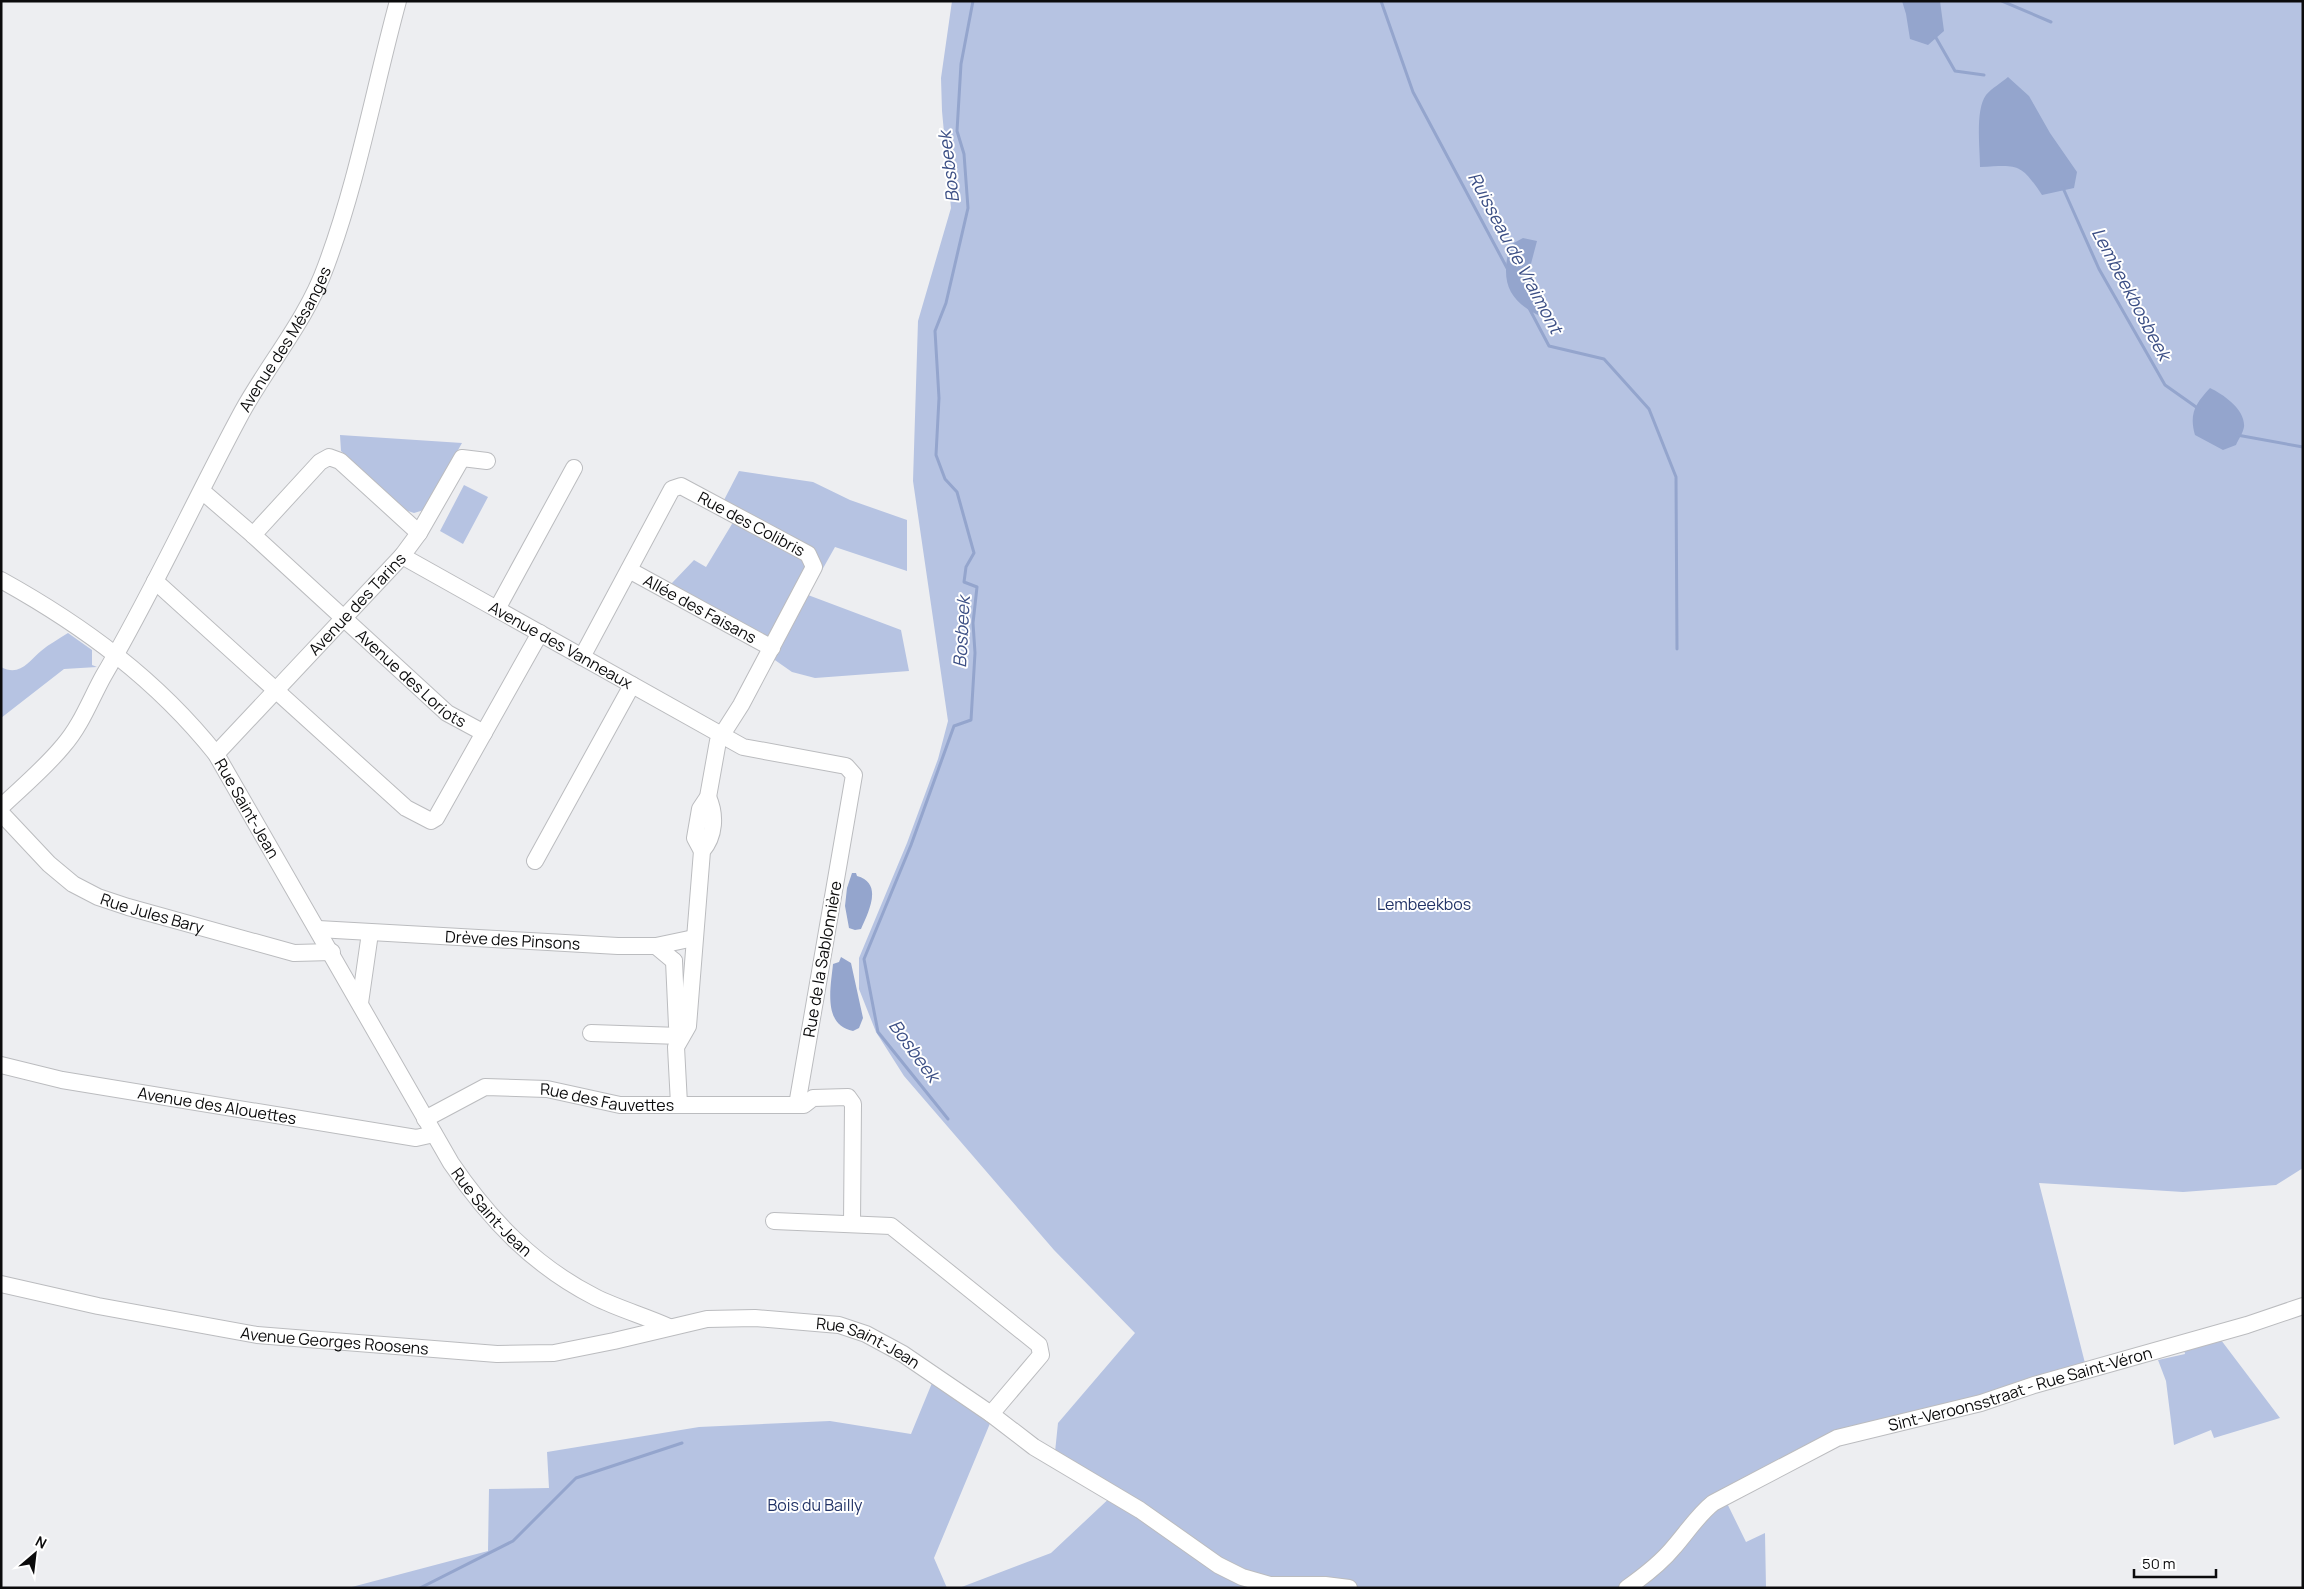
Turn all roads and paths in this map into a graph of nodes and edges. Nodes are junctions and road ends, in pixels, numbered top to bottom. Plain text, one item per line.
1 (398, 1) edge
2 (487, 460) dead end
3 (574, 468) dead end
4 (202, 491) junction
5 (420, 533) junction
6 (253, 535) junction
7 (402, 556) junction
8 (629, 570) junction
9 (1, 580) edge
10 (155, 581) junction
11 (497, 609) junction
12 (342, 618) junction
13 (540, 633) junction
14 (772, 648) junction
15 (116, 655) junction
16 (582, 657) junction
17 (632, 684) junction
18 (278, 691) junction
19 (484, 733) junction
20 (721, 734) junction
21 (216, 754) junction
22 (1, 807) edge
23 (1, 813) edge
24 (535, 861) dead end
25 (318, 929) junction
26 (370, 933) junction
27 (694, 938) junction
28 (656, 946) junction
29 (332, 952) junction
30 (674, 961) junction
31 (693, 962) junction
32 (360, 1003) junction
33 (591, 1033) dead end
34 (680, 1036) junction
35 (1, 1065) edge
36 (416, 1104) junction
37 (679, 1104) junction
38 (797, 1105) junction
39 (425, 1119) junction
40 (434, 1134) junction
41 (401, 1135) junction
42 (774, 1221) dead end
43 (852, 1224) junction
44 (1, 1284) edge
45 (2303, 1306) edge
46 (669, 1327) junction
47 (991, 1414) junction
48 (1349, 1588) edge
49 (1627, 1588) edge

1 - 4 street, Avenue des Mésanges
2 - 5 street, Avenue des Tarins
3 - 11 street
4 - 6 street, Avenue des Loriots
4 - 10 street, Avenue des Mésanges
5 - 6 street
5 - 7 street, Avenue des Tarins
6 - 12 street, Avenue des Loriots
7 - 11 street, Avenue des Vanneaux
7 - 12 street, Avenue des Tarins
8 - 14 street, Allée des Faisans
8 - 14 street, Rue des Colibris
8 - 16 street
9 - 15 street, Rue Saint-Jean
10 - 15 street, Avenue des Mésanges
10 - 18 street
11 - 13 street, Avenue des Vanneaux
12 - 18 street, Avenue des Tarins
12 - 19 street, Avenue des Loriots
13 - 16 street, Avenue des Vanneaux
13 - 19 street
14 - 20 street, Rue des Colibris
15 - 21 street, Rue Saint-Jean
15 - 22 street, Avenue des Mésanges
16 - 17 street, Avenue des Vanneaux
17 - 20 street, Avenue des Vanneaux
17 - 24 street
18 - 19 street
18 - 21 street, Avenue des Tarins
20 - 27 street
20 - 38 street, Rue de la Sablonnière
21 - 25 street, Rue Saint-Jean
23 - 29 street, Rue Jules Bary
25 - 26 street, Drève des Pinsons
25 - 29 street, Rue Saint-Jean
26 - 28 street, Drève des Pinsons
26 - 32 street
27 - 28 street, Drève des Pinsons
27 - 31 street
28 - 30 street
29 - 32 street, Rue Saint-Jean
30 - 31 street
30 - 34 street
31 - 34 street
32 - 36 street, Rue Saint-Jean
33 - 34 street
34 - 37 street
35 - 41 street, Avenue des Alouettes
36 - 39 street, Rue Saint-Jean
36 - 41 street
37 - 38 street, Rue des Fauvettes
37 - 39 street, Rue des Fauvettes
38 - 43 street
39 - 40 street, Rue Saint-Jean
40 - 41 street, Avenue des Alouettes
40 - 46 street, Rue Saint-Jean
42 - 43 street
43 - 47 street
44 - 46 street, Avenue Georges Roosens
45 - 49 street, Sint-Veroonsstraat - Rue Saint-Véron
46 - 47 street, Rue Saint-Jean
47 - 48 street, Rue Saint-Jean

